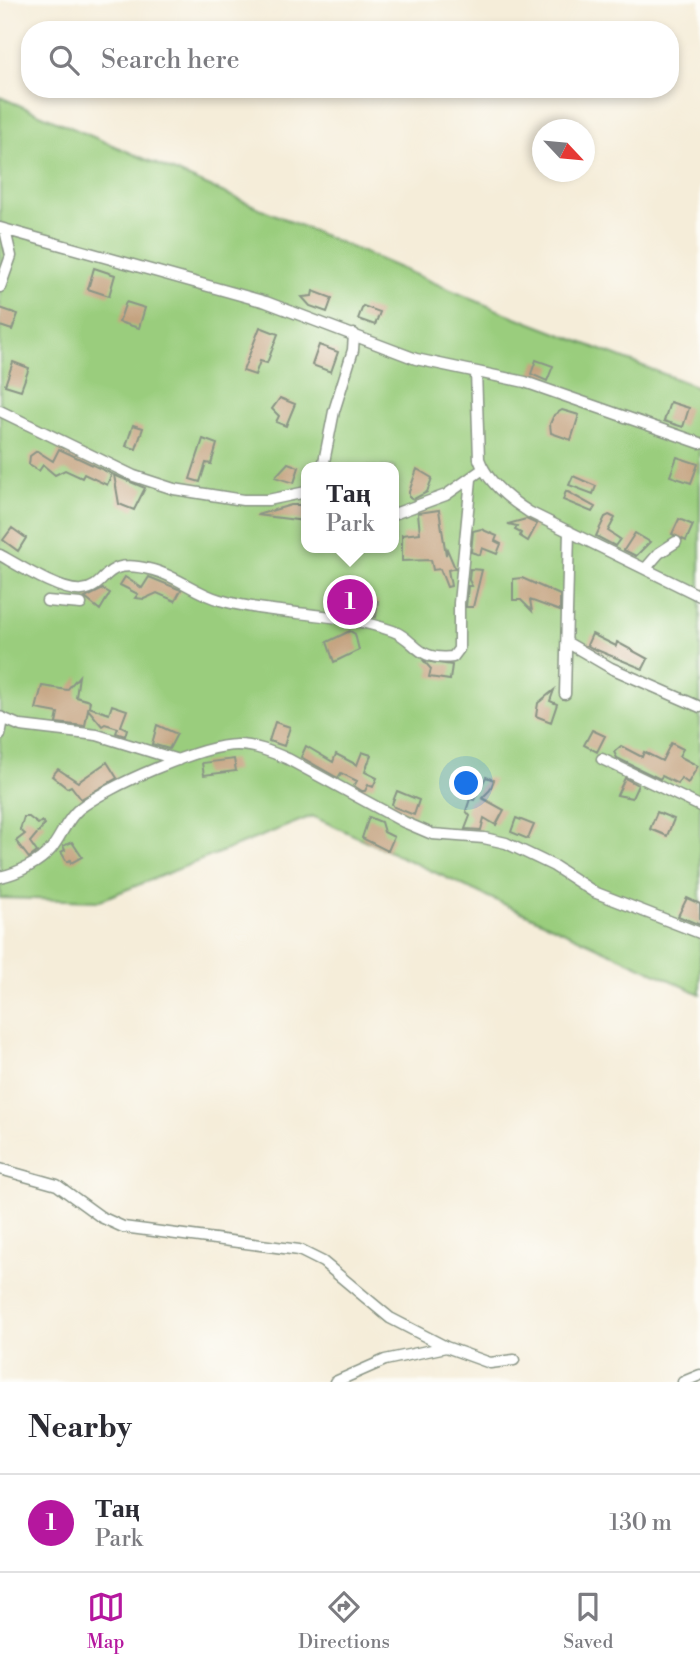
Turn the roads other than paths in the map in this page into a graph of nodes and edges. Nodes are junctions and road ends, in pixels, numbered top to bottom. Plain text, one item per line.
1 (2, 229) edge
2 (0, 287) edge
3 (354, 334) junction
4 (476, 373) junction
5 (0, 411) edge
6 (700, 443) edge
7 (324, 462) edge
8 (483, 469) junction
9 (471, 479) junction
10 (301, 493) edge
11 (399, 512) edge
12 (569, 531) junction
13 (676, 542) dead end
14 (0, 555) edge
15 (646, 568) junction
16 (58, 584) junction
17 (700, 596) edge
18 (81, 604) dead end
19 (568, 643) junction
20 (565, 694) dead end
21 (700, 707) edge
22 (2, 718) edge
23 (0, 735) edge
24 (602, 759) dead end
25 (178, 760) junction
26 (700, 806) edge
27 (0, 877) edge
28 (700, 933) edge
29 (0, 1168) edge
30 (446, 1347) junction
31 (514, 1360) dead end
32 (700, 1376) edge
33 (335, 1382) edge
34 (683, 1382) edge
35 (696, 1382) edge

1 - 2 street
1 - 3 street
3 - 4 street
3 - 7 street
4 - 6 street
4 - 8 street
5 - 10 street
8 - 9 street
8 - 12 street
9 - 11 street
9 - 16 street
12 - 15 street
12 - 19 street
13 - 15 street
14 - 16 street
15 - 17 street
16 - 18 street
19 - 20 street
19 - 21 street
22 - 23 street
22 - 25 street
24 - 26 street
25 - 27 street
25 - 28 street
29 - 30 street
30 - 31 street
30 - 33 street
32 - 34 street
32 - 35 street

